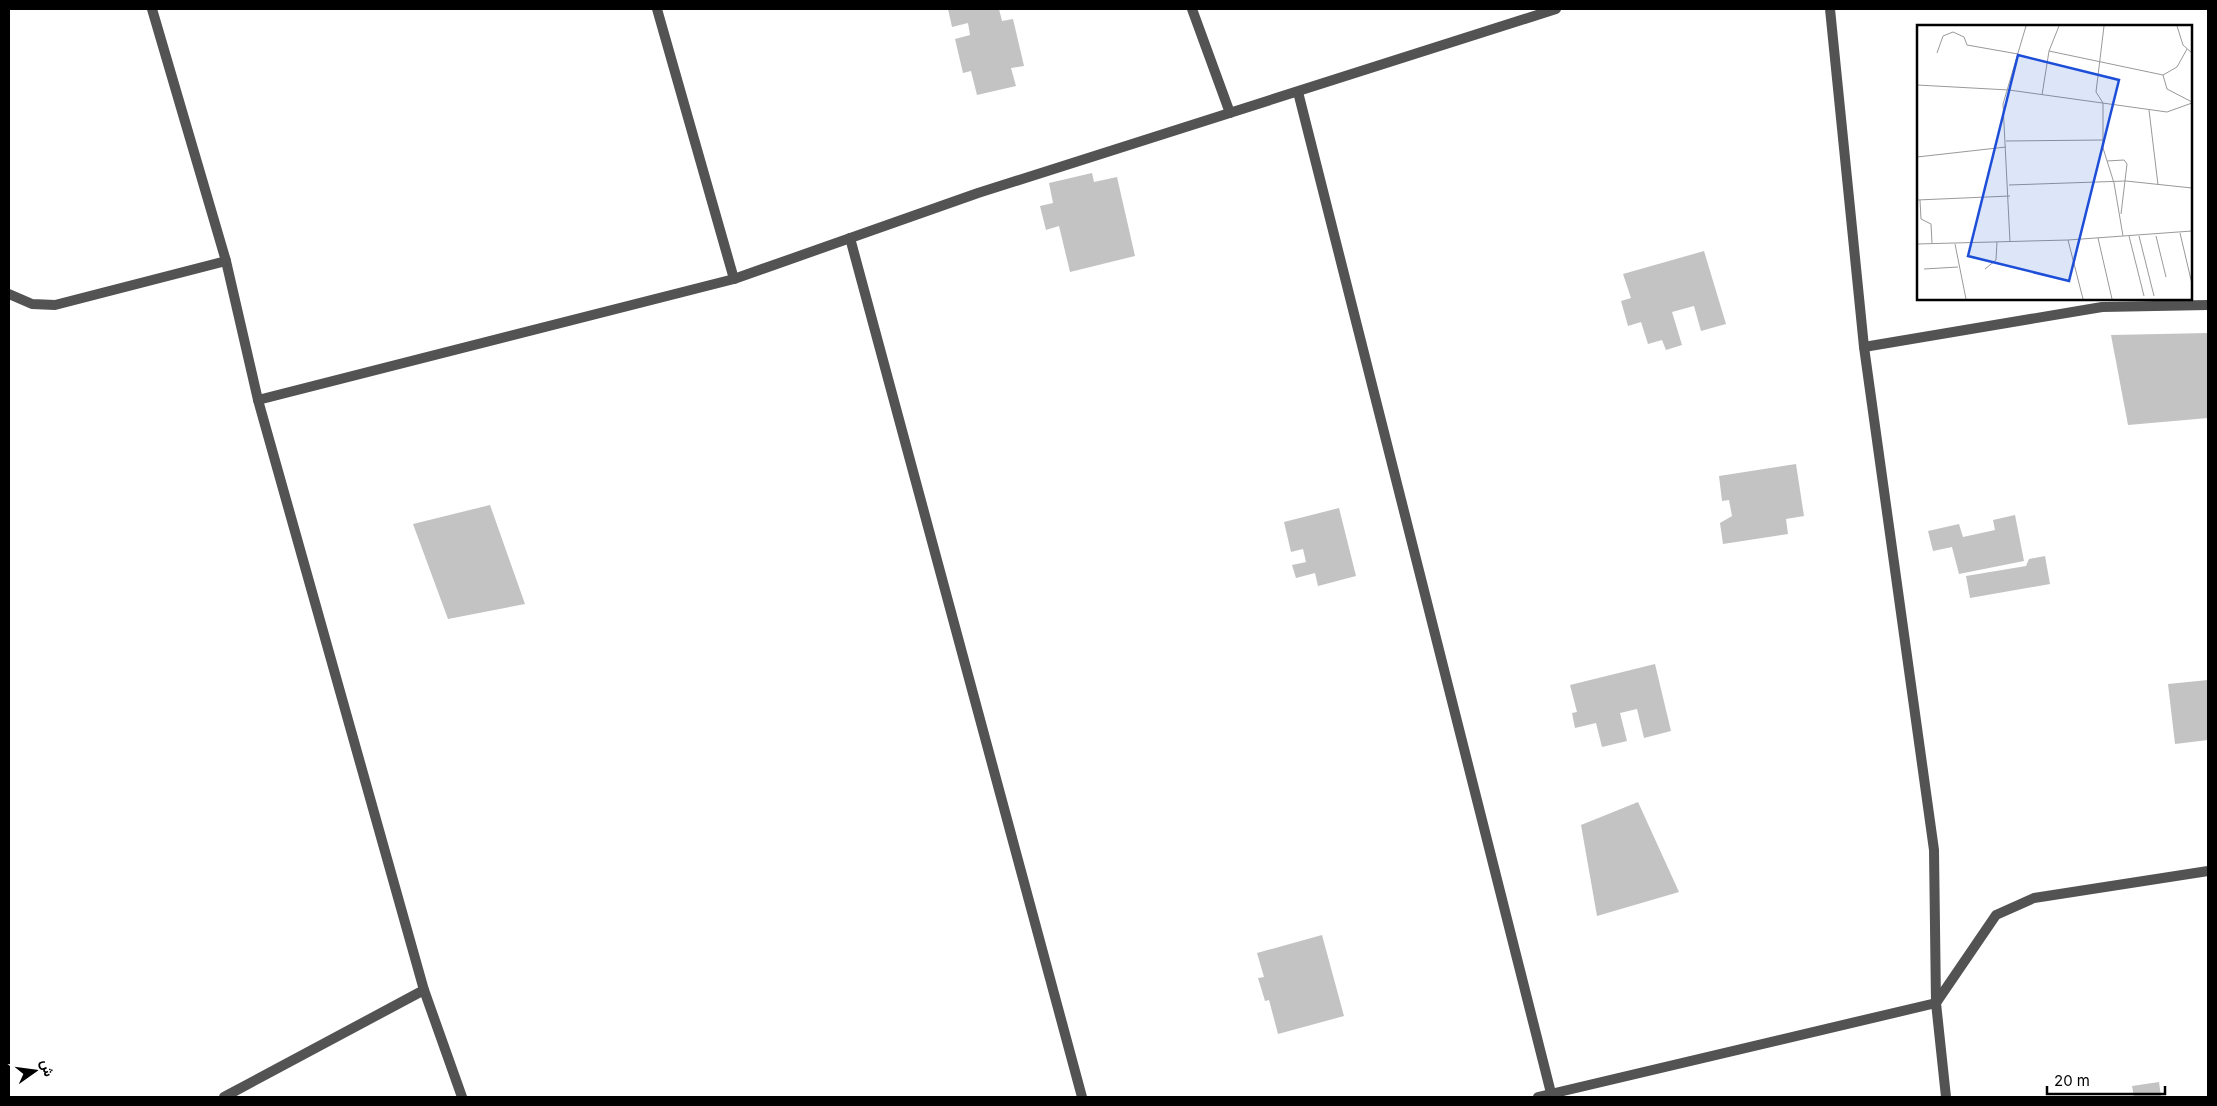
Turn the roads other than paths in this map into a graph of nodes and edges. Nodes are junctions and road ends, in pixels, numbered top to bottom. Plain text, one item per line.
1 (152, 9) edge
2 (657, 9) edge
3 (1192, 9) edge
4 (1556, 9) edge
5 (1830, 9) edge
6 (1298, 92) junction
7 (1230, 113) junction
8 (850, 238) junction
9 (226, 261) junction
10 (734, 279) junction
11 (9, 294) edge
12 (2208, 305) edge
13 (1864, 347) junction
14 (258, 400) junction
15 (2208, 871) edge
16 (424, 990) junction
17 (1936, 1003) junction
18 (1551, 1093) junction
19 (224, 1097) edge
20 (462, 1097) edge
21 (1082, 1097) edge
22 (1538, 1097) edge
23 (1946, 1097) edge

1 - 9 street
2 - 10 street
3 - 7 street
4 - 6 street
5 - 13 street
6 - 7 street
6 - 18 street
7 - 8 street
8 - 10 street
8 - 21 street
9 - 11 street
9 - 14 street
10 - 14 street
12 - 13 street
13 - 17 street
14 - 16 street
15 - 17 street
16 - 19 street
16 - 20 street
17 - 18 street
17 - 23 street
18 - 22 street

